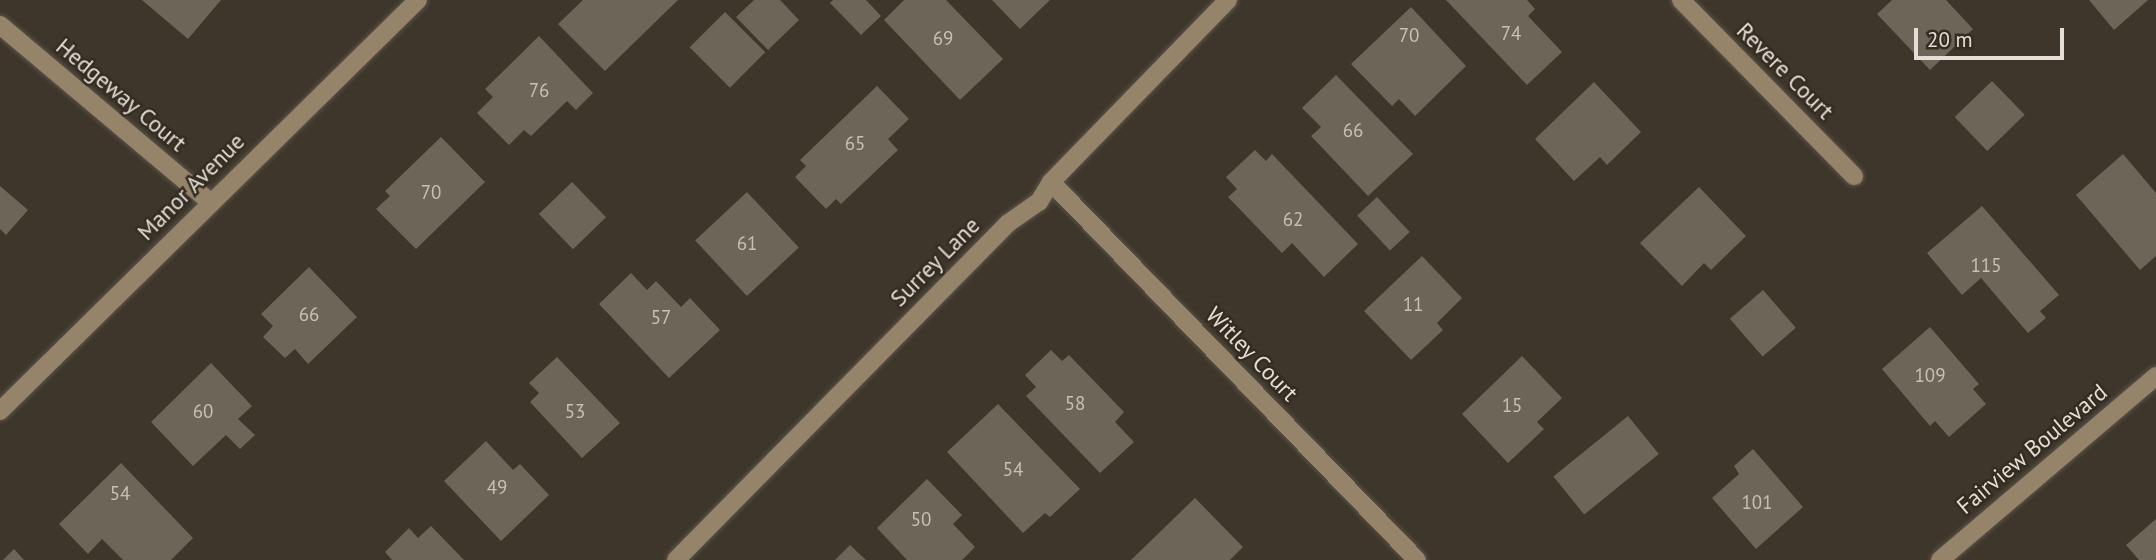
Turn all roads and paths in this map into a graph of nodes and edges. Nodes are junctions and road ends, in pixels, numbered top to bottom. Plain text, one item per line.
1 (418, 0) edge
2 (1228, 0) edge
3 (1681, 0) edge
4 (0, 25) edge
5 (1854, 176) dead end
6 (1051, 182) junction
7 (211, 202) junction
8 (2156, 376) edge
9 (0, 411) edge
10 (676, 560) edge
11 (1417, 560) edge
12 (1940, 560) edge

1 - 7 street, Manor Avenue
2 - 6 street, Surrey Lane
3 - 5 street, Revere Court
4 - 7 street, Hedgeway Court
6 - 10 street, Surrey Lane
6 - 11 street, Witley Court
7 - 9 street, Manor Avenue
8 - 12 street, Fairview Boulevard

